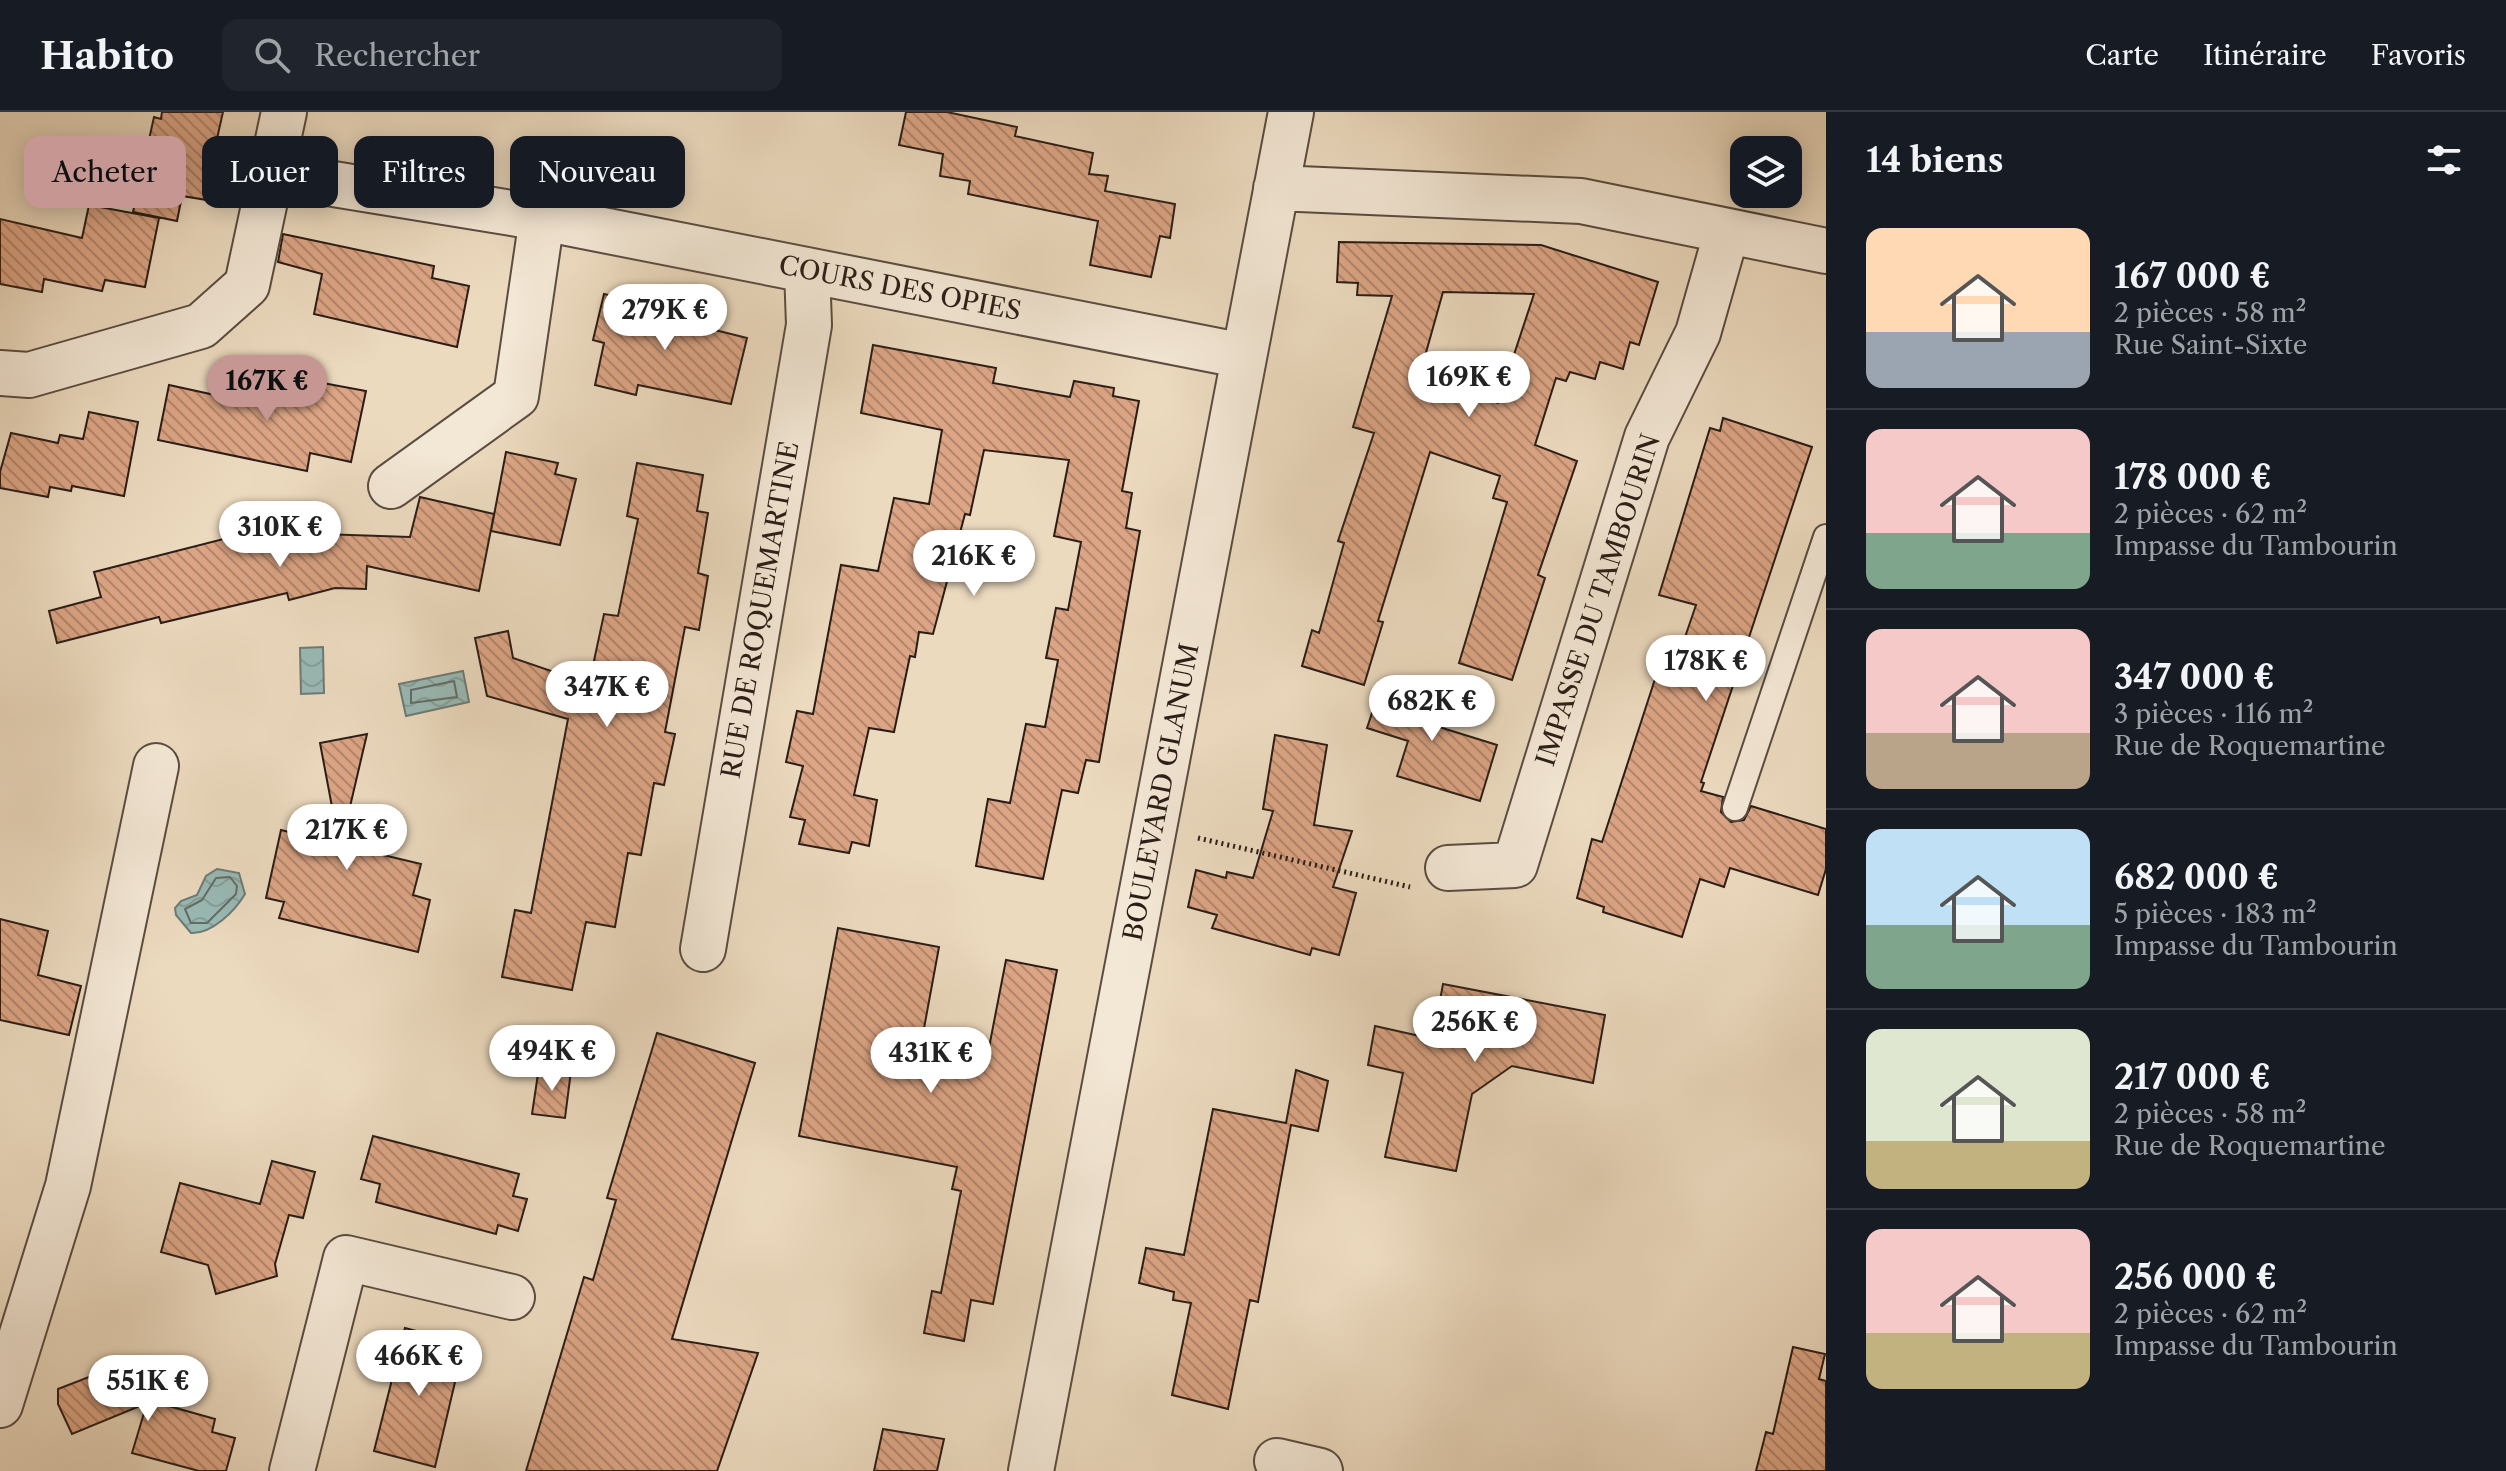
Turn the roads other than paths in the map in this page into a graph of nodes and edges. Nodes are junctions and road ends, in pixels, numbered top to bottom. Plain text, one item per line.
1 (284, 112) edge
2 (1291, 112) edge
3 (279, 136) edge
4 (338, 185) edge
5 (1276, 188) junction
6 (264, 208) edge
7 (542, 218) junction
8 (1727, 231) junction
9 (1826, 251) edge
10 (807, 270) junction
11 (1244, 356) junction
12 (0, 373) edge
13 (391, 486) dead end
14 (1826, 537) edge
15 (156, 766) dead end
16 (1735, 808) dead end
17 (1448, 868) road end
18 (703, 949) dead end
19 (512, 1297) dead end
20 (0, 1405) edge
21 (1277, 1461) dead end
22 (292, 1471) edge
23 (1031, 1471) edge
24 (1320, 1471) edge

1 - 3 street
2 - 5 street, BOULEVARD GLANUM
4 - 7 street, COURS DES OPIES
5 - 8 street
5 - 11 street, BOULEVARD GLANUM
6 - 12 street
7 - 10 street, COURS DES OPIES
7 - 13 street
8 - 9 street
8 - 17 street, IMPASSE DU TAMBOURIN
10 - 11 street, COURS DES OPIES
10 - 18 street, RUE DE ROQUEMARTINE
11 - 23 street, BOULEVARD GLANUM
14 - 16 lane
15 - 20 street
19 - 22 street
21 - 24 street

